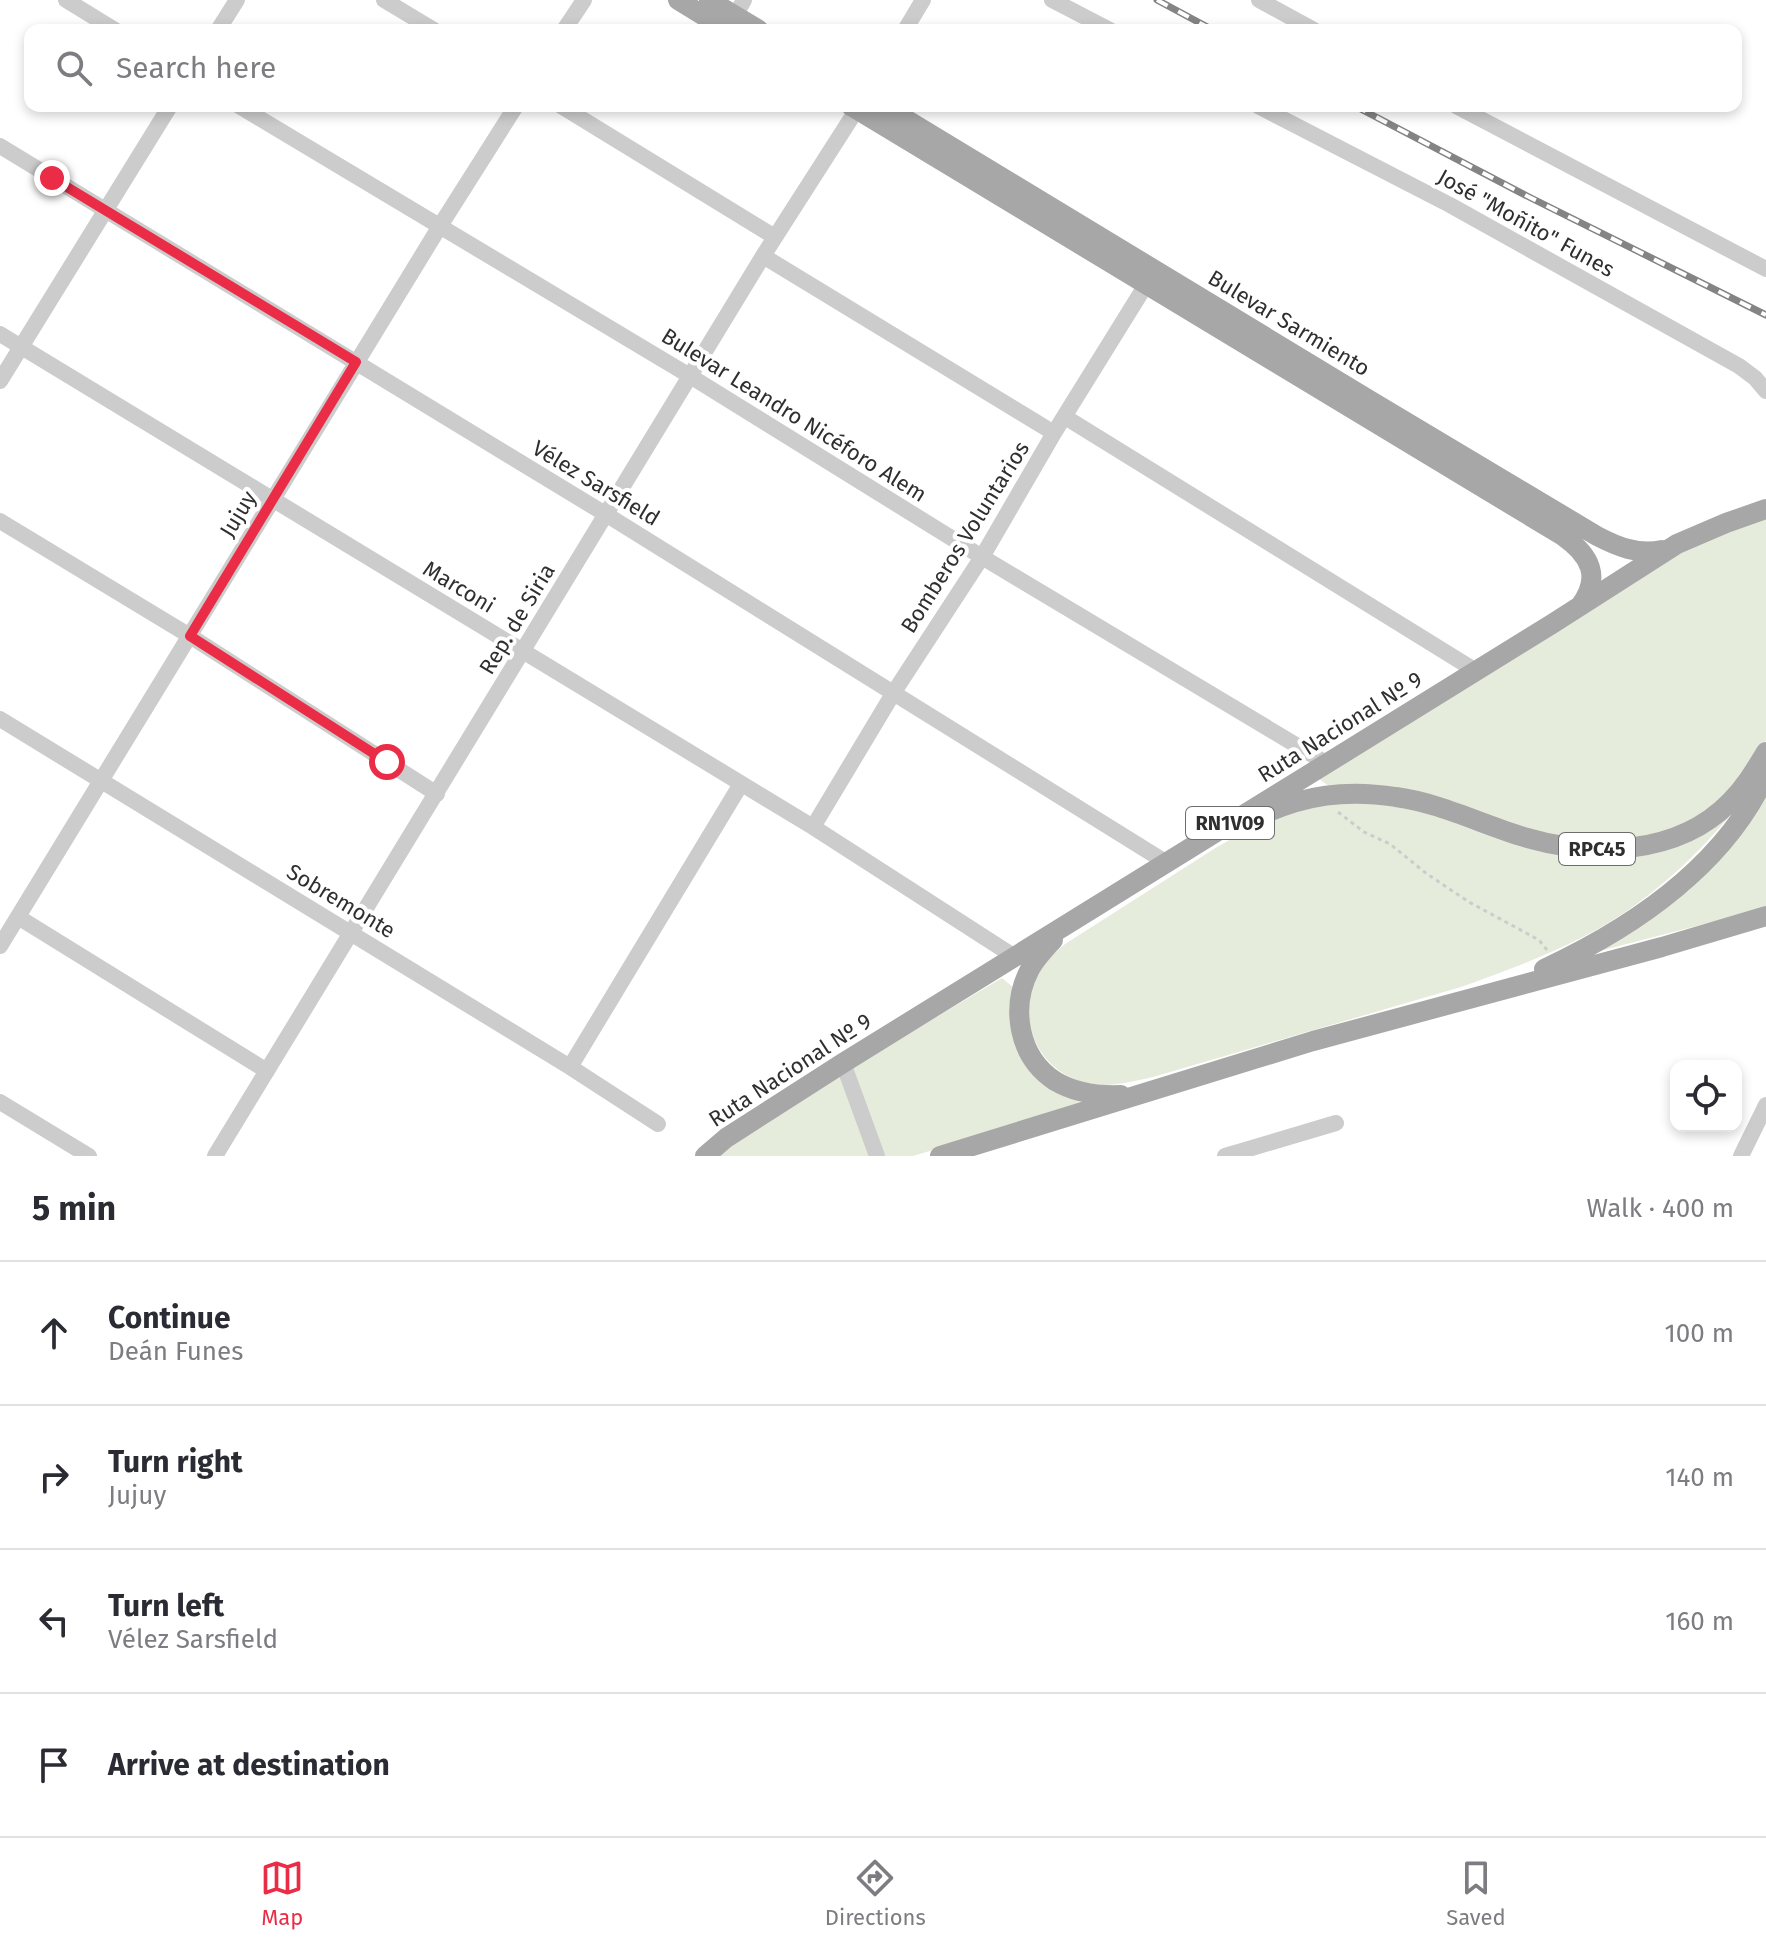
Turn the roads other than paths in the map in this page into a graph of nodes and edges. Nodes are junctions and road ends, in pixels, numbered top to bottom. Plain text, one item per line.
1 (66, 0) edge
2 (237, 0) edge
3 (384, 0) edge
4 (584, 0) edge
5 (678, 0) edge
6 (709, 0) edge
7 (923, 0) edge
8 (1052, 0) edge
9 (1259, 0) edge
10 (735, 15) edge
11 (105, 24) edge
12 (222, 24) edge
13 (424, 24) edge
14 (568, 24) edge
15 (909, 24) edge
16 (1098, 24) edge
17 (1303, 24) edge
18 (166, 112) edge
19 (249, 112) edge
20 (512, 112) edge
21 (571, 112) edge
22 (852, 112) edge
23 (864, 112) edge
24 (893, 112) edge
25 (1270, 112) edge
26 (1467, 112) edge
27 (0, 146) edge
28 (105, 209) junction
29 (440, 226) junction
30 (775, 237) junction
31 (763, 256) junction
32 (1766, 269) edge
33 (1151, 277) junction
34 (0, 334) edge
35 (21, 347) junction
36 (356, 362) junction
37 (690, 376) junction
38 (0, 381) edge
39 (1766, 391) edge
40 (1065, 417) junction
41 (1054, 433) junction
42 (272, 500) junction
43 (1766, 509) edge
44 (607, 515) junction
45 (0, 521) edge
46 (1568, 528) junction
47 (1677, 544) junction
48 (982, 557) junction
49 (1580, 606) junction
50 (190, 636) junction
51 (523, 652) junction
52 (1476, 671) junction
53 (894, 692) junction
54 (0, 719) edge
55 (1766, 752) edge
56 (1326, 763) junction
57 (1766, 775) edge
58 (101, 780) junction
59 (741, 784) junction
60 (437, 794) junction
61 (813, 827) junction
62 (1196, 844) junction
63 (1167, 863) junction
64 (1766, 916) edge
65 (18, 917) junction
66 (1066, 925) junction
67 (351, 933) junction
68 (0, 946) edge
69 (1015, 957) junction
70 (1447, 1004) junction
71 (843, 1063) junction
72 (570, 1067) junction
73 (267, 1071) junction
74 (1151, 1092) junction
75 (0, 1102) edge
76 (1766, 1105) edge
77 (1336, 1123) dead end
78 (658, 1124) dead end
79 (89, 1156) edge
80 (215, 1156) edge
81 (705, 1156) edge
82 (877, 1156) edge
83 (940, 1156) edge
84 (1225, 1156) edge
85 (1741, 1156) edge

1 - 11 street
2 - 12 street
3 - 13 street
4 - 14 street
5 - 10 main road
6 - 10 main road
7 - 15 street
8 - 16 street
9 - 17 street
18 - 28 street
19 - 29 street, Bulevar Leandro Nicéforo Alem
20 - 29 street, Jujuy
21 - 30 street
22 - 30 street, Rep. de Siria
23 - 33 main road, Bulevar Sarmiento
24 - 33 main road, Bulevar Sarmiento
25 - 39 street, José "Moñito" Funes
26 - 32 street
27 - 28 street, Vélez Sarsfield
28 - 35 street
28 - 36 street, Vélez Sarsfield
29 - 36 street, Jujuy
29 - 37 street, Bulevar Leandro Nicéforo Alem
30 - 31 street, Rep. de Siria
31 - 37 street, Rep. de Siria
31 - 41 street
33 - 40 street, Bomberos Voluntarios
33 - 46 main road, Bulevar Sarmiento
34 - 35 street, Marconi
35 - 38 street
35 - 42 street, Marconi
36 - 42 street, Jujuy
36 - 44 street, Vélez Sarsfield
37 - 44 street, Rep. de Siria
37 - 48 street, Bulevar Leandro Nicéforo Alem
40 - 41 street, Bomberos Voluntarios
40 - 52 street
41 - 48 street, Bomberos Voluntarios
42 - 50 street, Jujuy
42 - 51 street, Marconi
43 - 47 main road, Ruta Nacional Nº 9 / RN1V09
44 - 51 street, Rep. de Siria
44 - 53 street, Vélez Sarsfield
45 - 50 street
46 - 47 main road, Bulevar Sarmiento
46 - 49 main road, Bulevar Sarmiento
47 - 49 main road, Ruta Nacional Nº 9 / RN1V09
48 - 53 street, Bomberos Voluntarios
48 - 56 street, Bulevar Leandro Nicéforo Alem
49 - 52 main road, Ruta Nacional Nº 9 / RN1V09
50 - 58 street, Jujuy
50 - 60 street
51 - 59 street, Marconi
51 - 60 street, Rep. de Siria
52 - 56 main road, Ruta Nacional Nº 9 / RN1V09
53 - 61 street, Bomberos Voluntarios
53 - 63 street, Vélez Sarsfield
54 - 58 street, Sobremonte
55 - 62 main road, RPC45
56 - 62 main road, Ruta Nacional Nº 9 / RN1V09
57 - 70 main road
58 - 65 street, Jujuy
58 - 67 street, Sobremonte
59 - 61 street, Marconi
59 - 72 street
60 - 67 street, Rep. de Siria
61 - 69 street, Marconi
62 - 63 main road, Ruta Nacional Nº 9 / RN1V09
63 - 66 main road, Ruta Nacional Nº 9 / RN1V09
64 - 70 main road, RN1V09
65 - 68 street, Jujuy
65 - 73 street
66 - 69 main road, Ruta Nacional Nº 9 / RN1V09
66 - 74 main road, RN1V09
67 - 72 street, Sobremonte
67 - 73 street, Rep. de Siria
69 - 71 main road, Ruta Nacional Nº 9 / RN1V09
70 - 74 main road, RN1V09
71 - 81 main road, Ruta Nacional Nº 9 / RN1V09
71 - 82 street
72 - 78 street, Sobremonte
73 - 80 street, Rep. de Siria
74 - 83 main road, RN1V09
75 - 79 street
76 - 85 street
77 - 84 street

